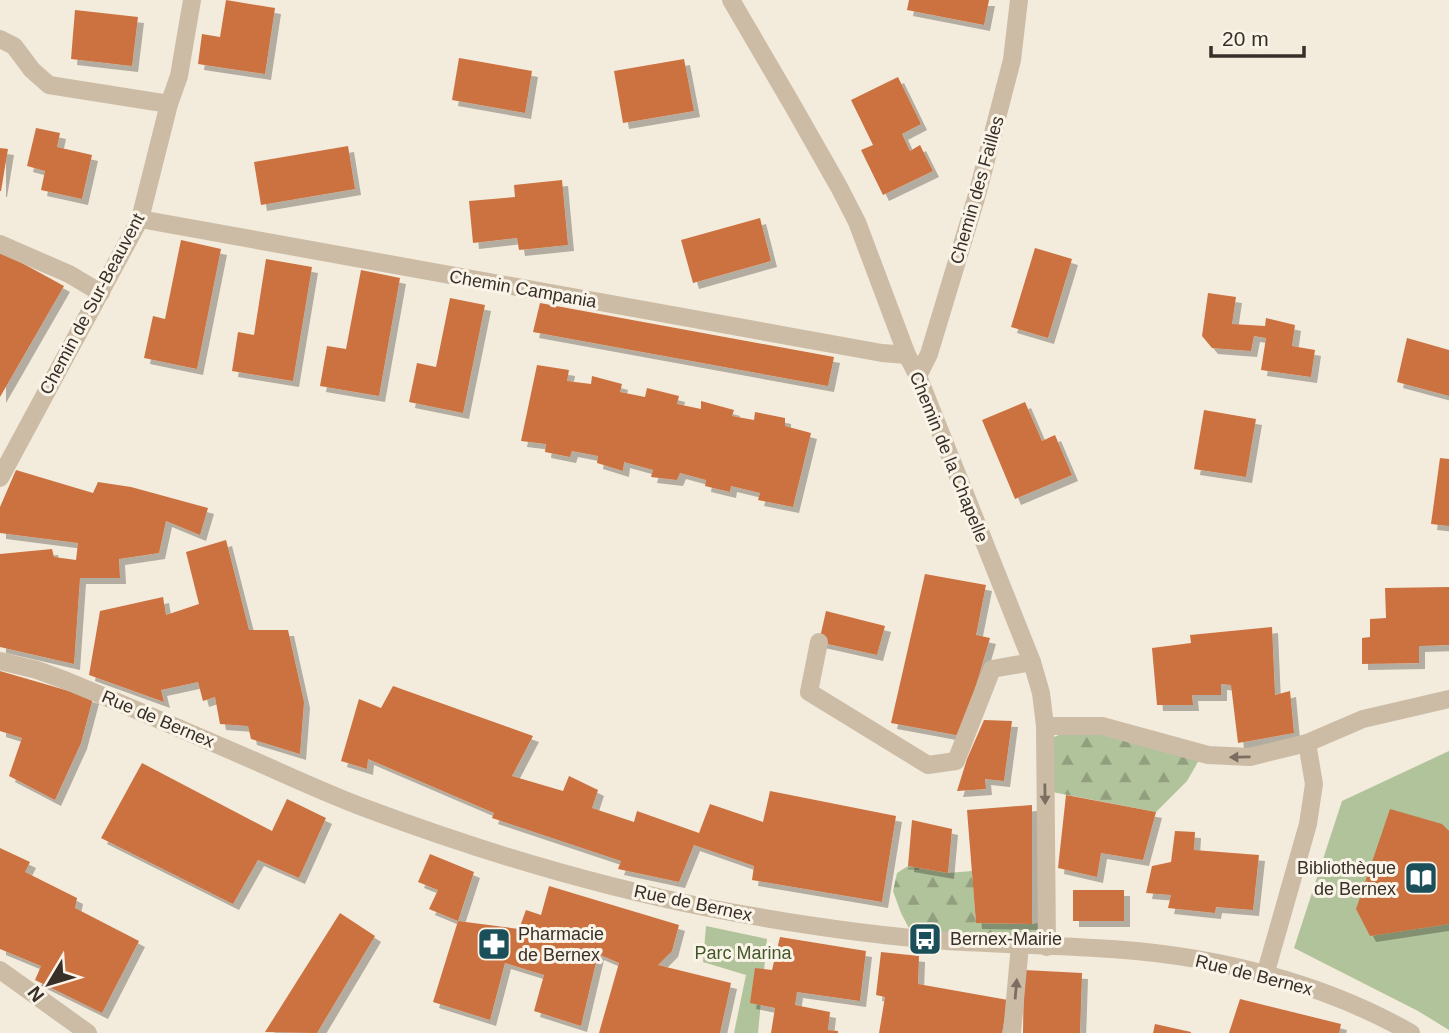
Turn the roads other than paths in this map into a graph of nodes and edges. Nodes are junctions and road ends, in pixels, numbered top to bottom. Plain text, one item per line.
1 (192, 0) edge
2 (731, 0) edge
3 (1019, 0) edge
4 (0, 39) edge
5 (169, 104) junction
6 (140, 219) junction
7 (0, 244) edge
8 (101, 293) junction
9 (907, 355) junction
10 (918, 376) junction
11 (0, 478) edge
12 (819, 642) dead end
13 (0, 661) edge
14 (1032, 662) junction
15 (1449, 699) edge
16 (1045, 726) junction
17 (1307, 743) junction
18 (1020, 945) junction
19 (1046, 947) junction
20 (0, 970) edge
21 (1265, 975) junction
22 (88, 1033) edge
23 (1012, 1033) edge
24 (1411, 1033) edge

1 - 5 street, Chemin de Sur-Beauvent
2 - 9 street, Chemin de la Chapelle
3 - 10 street, Chemin des Failles
4 - 5 street
5 - 6 street, Chemin de Sur-Beauvent
6 - 8 street, Chemin de Sur-Beauvent
6 - 9 street, Chemin Campania
7 - 8 street
8 - 11 street, Chemin de Sur-Beauvent
9 - 10 street, Chemin de la Chapelle
10 - 14 street, Chemin de la Chapelle
12 - 14 street
13 - 18 street, Rue de Bernex
14 - 16 street, Chemin de la Chapelle
15 - 17 street
17 -> 16 street
16 -> 19 street, Chemin de la Chapelle
17 - 21 street
18 - 19 street, Rue de Bernex
23 -> 18 street
19 - 21 street, Rue de Bernex
20 - 22 street
21 - 24 street, Rue de Bernex

